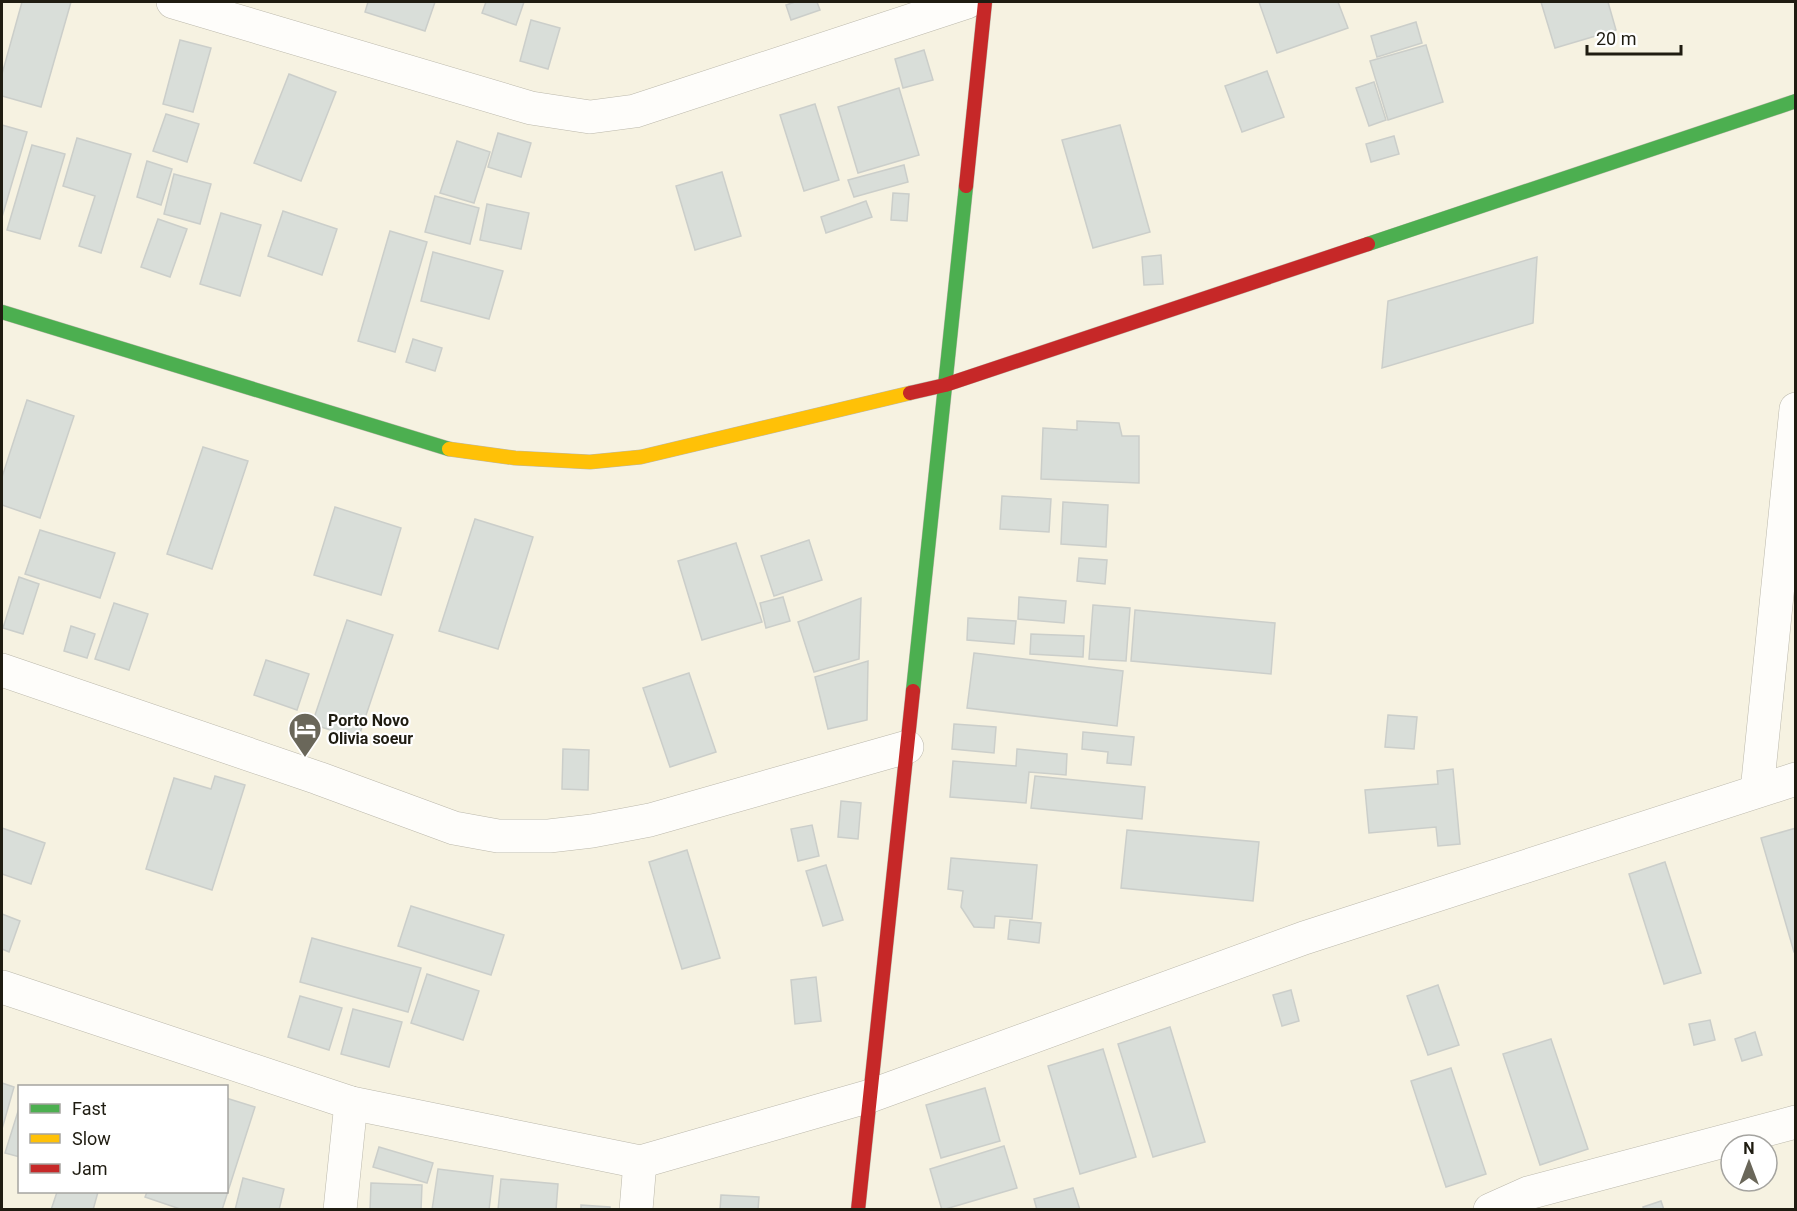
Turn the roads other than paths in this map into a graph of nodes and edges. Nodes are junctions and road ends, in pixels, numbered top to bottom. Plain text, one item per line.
1 (173, 2) edge
2 (967, 2) edge
3 (986, 2) edge
4 (1796, 101) edge
5 (2, 312) edge
6 (945, 385) junction
7 (1796, 409) edge
8 (2, 670) edge
9 (907, 747) junction
10 (1796, 778) edge
11 (1757, 791) junction
12 (2, 987) edge
13 (870, 1096) junction
14 (351, 1103) junction
15 (1796, 1122) edge
16 (640, 1161) junction
17 (340, 1209) edge
18 (636, 1209) edge
19 (858, 1209) edge
20 (1490, 1209) edge

1 - 2 street
3 - 6 street
4 - 6 street
5 - 6 street
6 - 9 street
7 - 11 street
8 - 9 street
9 - 13 street
10 - 11 street
11 - 13 street
12 - 14 street
13 - 16 street
13 - 19 street
14 - 16 street
14 - 17 street
15 - 20 street
16 - 18 street

